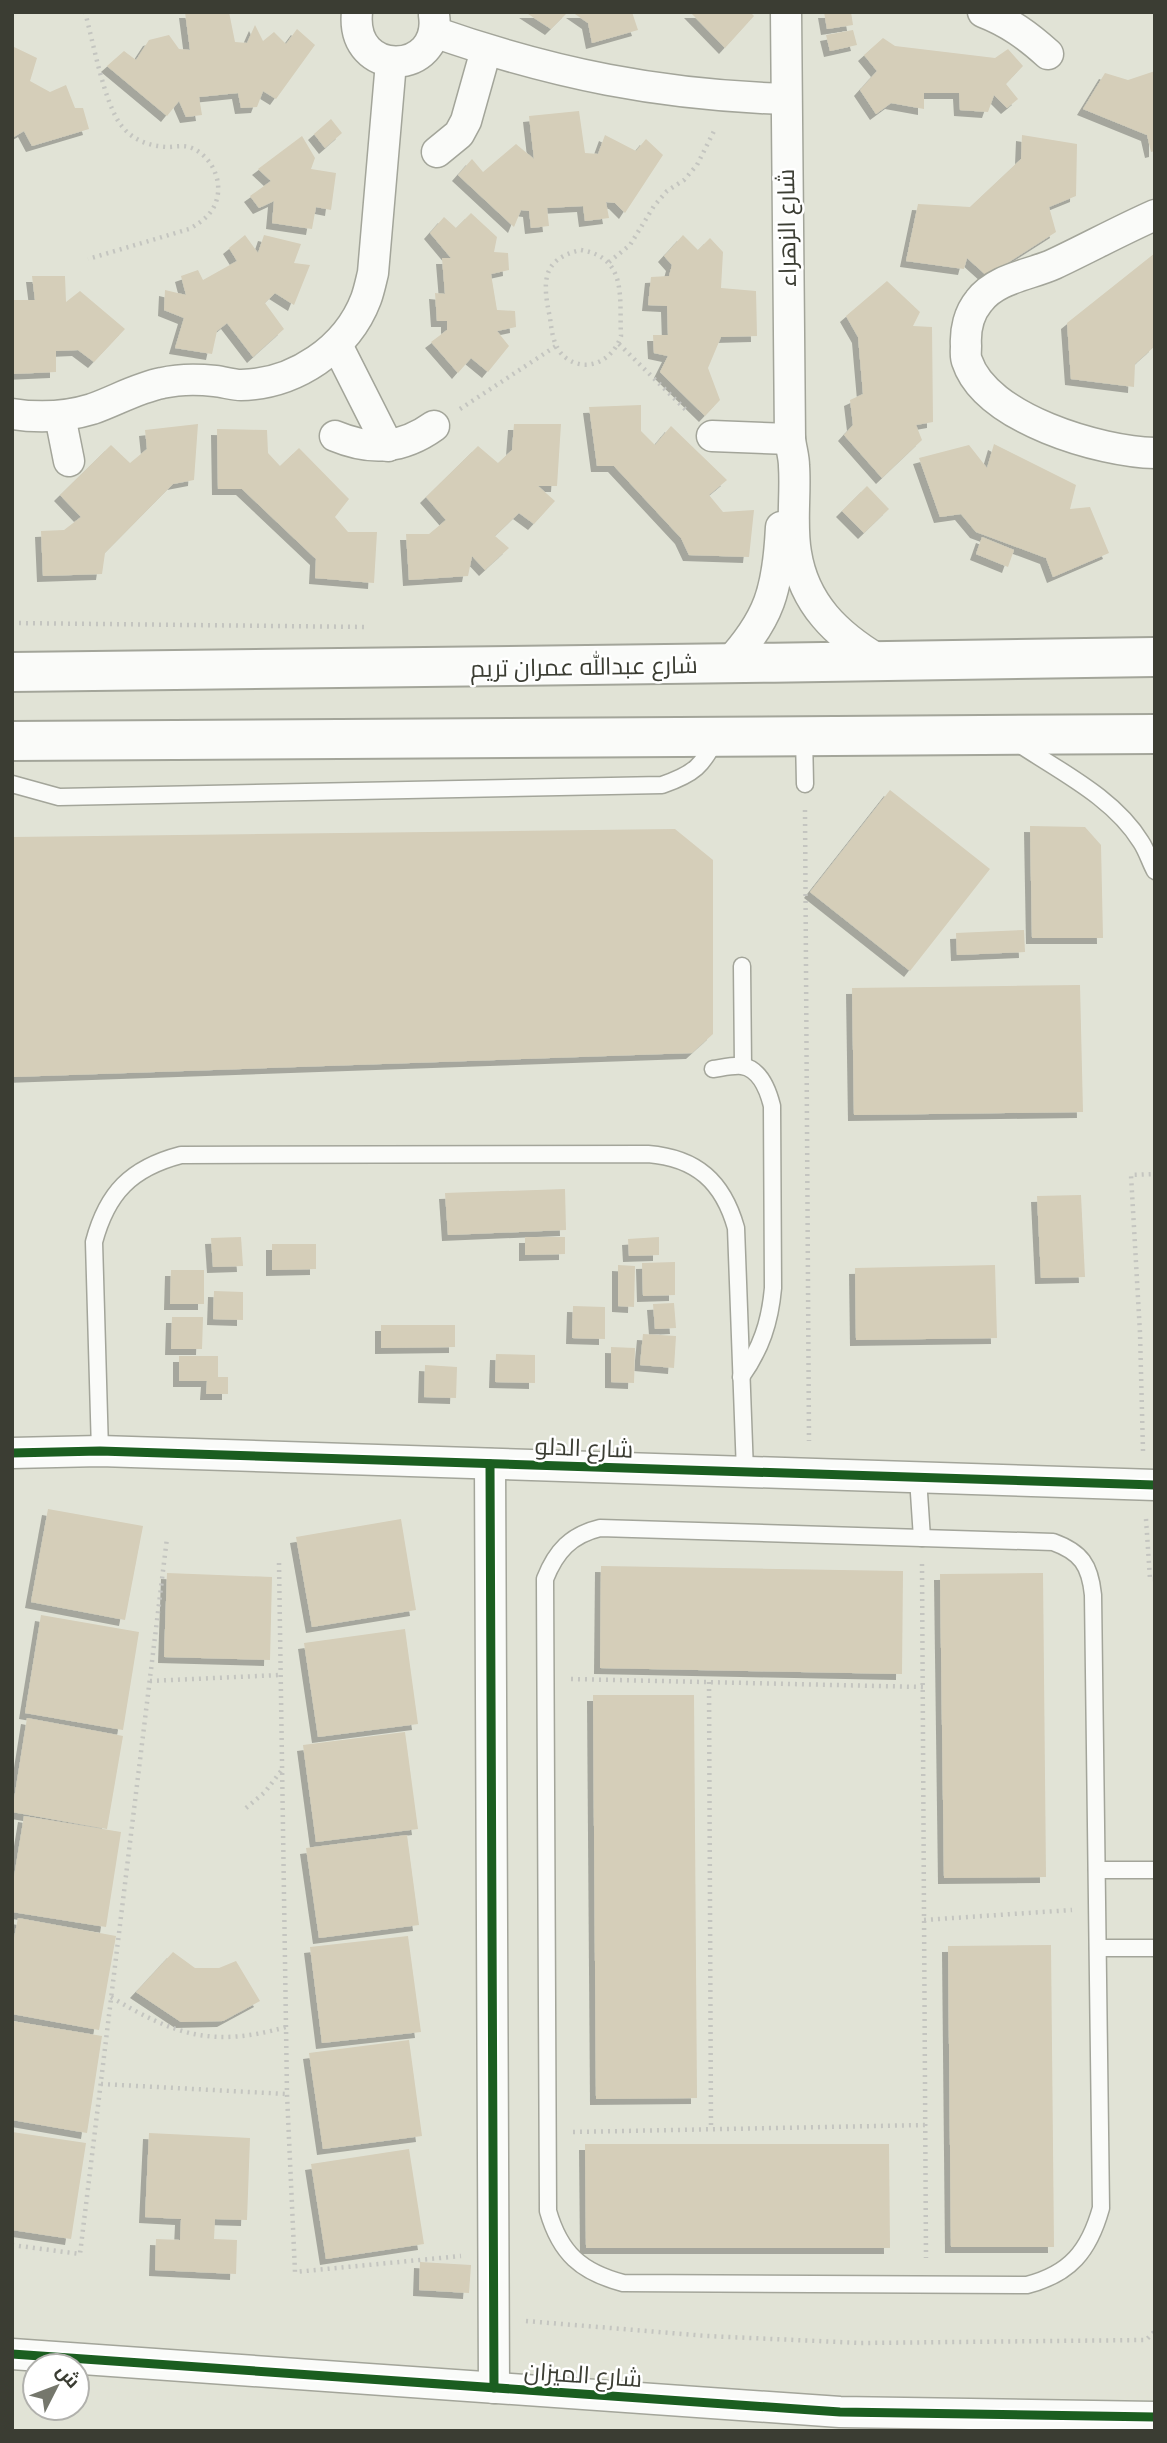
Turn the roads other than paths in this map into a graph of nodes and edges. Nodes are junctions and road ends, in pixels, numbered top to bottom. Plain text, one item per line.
1 (357, 12) edge
2 (786, 12) edge
3 (983, 12) edge
4 (434, 22) edge
5 (486, 50) junction
6 (1048, 54) dead end
7 (391, 62) junction
8 (786, 99) junction
9 (437, 152) dead end
10 (1155, 215) edge
11 (337, 345) junction
12 (12, 414) edge
13 (60, 416) junction
14 (434, 426) road end
15 (335, 436) dead end
16 (712, 436) road end
17 (790, 442) junction
18 (388, 446) junction
19 (1155, 453) edge
20 (69, 461) dead end
21 (1155, 657) edge
22 (878, 660) junction
23 (727, 665) junction
24 (12, 672) edge
25 (1006, 734) junction
26 (1155, 734) edge
27 (804, 735) junction
28 (717, 736) junction
29 (12, 741) edge
30 (12, 784) edge
31 (805, 784) road end
32 (1155, 871) edge
33 (742, 965) dead end
34 (743, 1066) junction
35 (713, 1069) dead end
36 (741, 1377) junction
37 (100, 1451) junction
38 (12, 1453) edge
39 (490, 1464) junction
40 (746, 1472) junction
41 (918, 1478) junction
42 (1149, 1485) edge
43 (922, 1538) junction
44 (1097, 1870) junction
45 (1155, 1870) edge
46 (1098, 1948) junction
47 (1155, 1948) edge
48 (12, 2354) edge
49 (494, 2388) junction
50 (1154, 2417) edge

1 - 7 street
2 - 8 street, شارع الزهراء
3 - 6 street
4 - 5 street
4 - 7 street
5 - 8 street
5 - 9 street
7 - 11 street
8 - 17 street, شارع الزهراء
10 - 19 street
11 - 13 street
11 - 18 street
12 - 13 street
13 - 20 street
14 - 18 street
15 - 18 street
16 - 17 street
17 - 22 street, شارع الزهراء
17 - 23 street, شارع الزهراء
21 - 22 main road, شارع عبدالله عمران تريم
22 - 23 main road, شارع عبدالله عمران تريم
23 - 24 main road, شارع عبدالله عمران تريم
25 - 26 main road
25 - 27 main road
25 - 32 lane
27 - 28 main road
27 - 31 lane
28 - 29 main road
28 - 30 lane
33 - 34 lane
34 - 35 lane
34 - 36 lane
36 - 37 lane
36 - 40 lane
37 - 38 street, شارع الدلو
37 - 39 street, شارع الدلو
39 - 40 street, شارع الدلو
39 - 49 street
40 - 41 street, شارع الدلو
41 - 42 street, شارع الدلو
41 - 43 lane
43 - 44 lane
43 - 46 lane
44 - 45 lane
44 - 46 lane
46 - 47 lane
48 - 49 street, شارع الميزان
49 - 50 street, شارع الميزان

